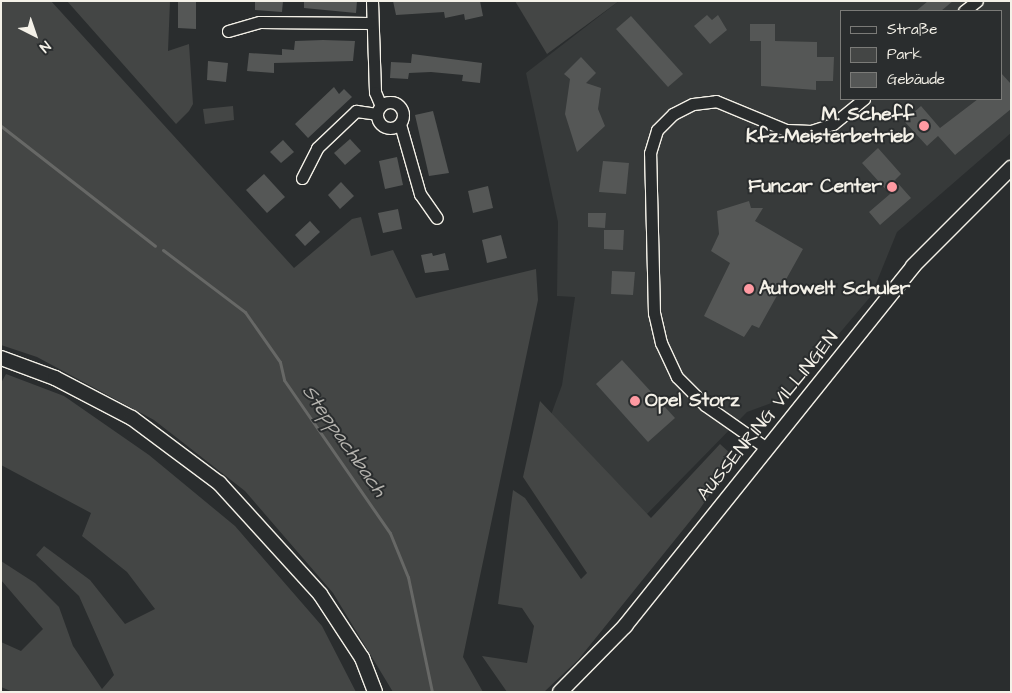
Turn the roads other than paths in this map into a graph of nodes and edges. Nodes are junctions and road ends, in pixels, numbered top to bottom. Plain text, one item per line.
1 (372, 1) edge
2 (977, 1) edge
3 (965, 10) edge
4 (370, 23) junction
5 (228, 31) dead end
6 (863, 100) edge
7 (379, 110) junction
8 (400, 124) junction
9 (1011, 168) edge
10 (302, 178) dead end
11 (437, 218) dead end
12 (1, 358) edge
13 (765, 446) junction
14 (375, 692) edge
15 (560, 692) edge

1 - 4 street
2 - 3 street
4 - 5 street
4 - 7 street
6 - 13 street
7 - 8 street
7 - 8 street
7 - 10 street
8 - 11 street
9 - 13 street, AUSSENRING VILLINGEN
12 - 14 street
13 - 15 street, AUSSENRING VILLINGEN

